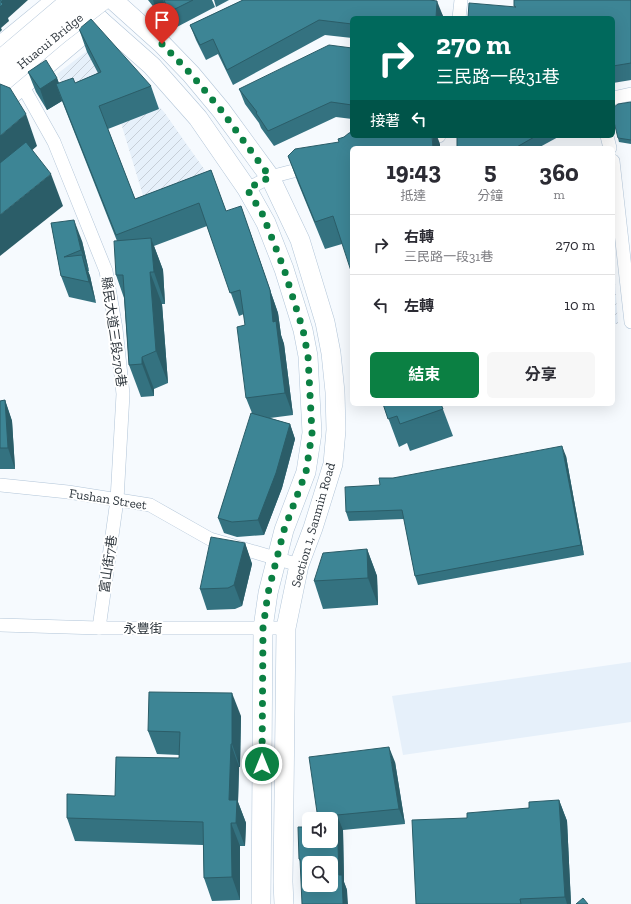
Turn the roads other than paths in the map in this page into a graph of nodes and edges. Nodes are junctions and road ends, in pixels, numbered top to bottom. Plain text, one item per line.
1 (56, 0) edge
2 (461, 0) edge
3 (99, 4) edge
4 (459, 16) edge
5 (4, 43) edge
6 (0, 62) edge
7 (0, 82) edge
8 (22, 85) junction
9 (631, 94) edge
10 (615, 98) edge
11 (0, 104) edge
12 (430, 138) edge
13 (396, 146) edge
14 (324, 163) edge
15 (270, 177) junction
16 (615, 179) edge
17 (247, 189) junction
18 (631, 322) edge
19 (331, 354) junction
20 (308, 356) junction
21 (0, 485) edge
22 (117, 500) junction
23 (277, 558) junction
24 (299, 565) junction
25 (0, 625) edge
26 (99, 628) junction
27 (263, 628) junction
28 (286, 628) junction
29 (262, 904) edge
30 (284, 904) edge

1 - 5 street
2 - 4 street
3 - 6 highway, Huacui Bridge, bridge
3 - 7 highway, Huacui Bridge, bridge
3 - 8 street
3 - 15 street, Section 1, Sanmin Road
3 - 17 street, Section 1, Sanmin Road
5 - 8 street
8 - 11 street
8 - 22 street, 縣民大道三段270巷
9 - 10 street
12 - 13 street
14 - 15 street
15 - 17 street
15 - 19 street, Section 1, Sanmin Road
16 - 18 street
17 - 20 street, Section 1, Sanmin Road
19 - 20 street
19 - 24 street, Section 1, Sanmin Road
20 - 23 street, Section 1, Sanmin Road
21 - 22 street, Fushan Street
22 - 23 street, Fushan Street
22 - 26 street, 富山街7巷
23 - 24 street, Fushan Street
23 - 27 street, Section 1, Sanmin Road
24 - 28 street, Section 1, Sanmin Road
25 - 26 street, 永豐街
26 - 27 street, 永豐街
27 - 28 street, 永豐街
27 - 29 street, Section 1, Sanmin Road
28 - 30 street, Section 1, Sanmin Road

